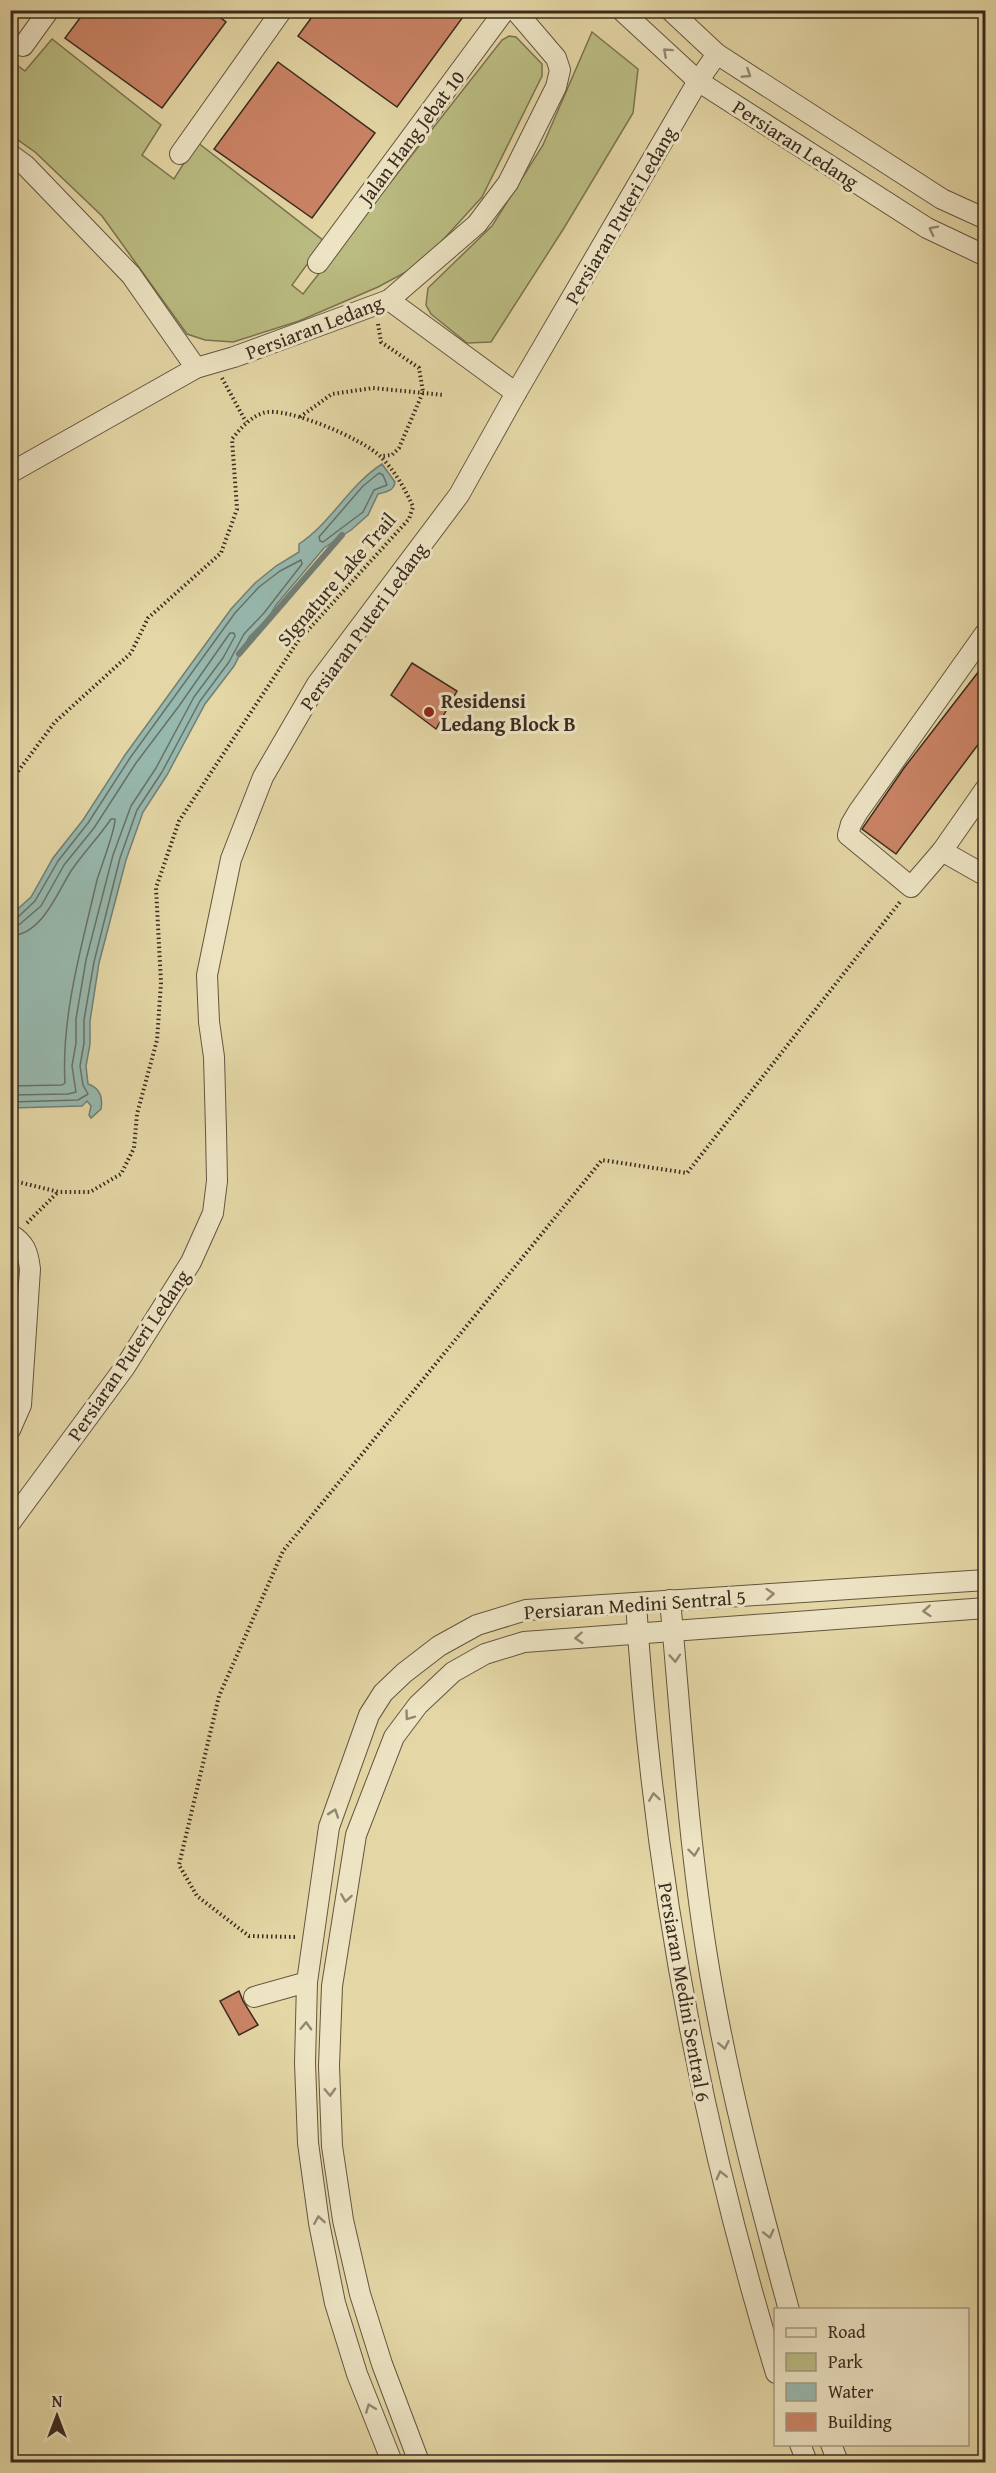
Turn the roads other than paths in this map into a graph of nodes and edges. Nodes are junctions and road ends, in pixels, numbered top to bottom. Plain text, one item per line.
1 (49, 10) edge
2 (282, 10) edge
3 (505, 10) edge
4 (515, 10) edge
5 (621, 10) edge
6 (670, 10) edge
7 (23, 46) dead end
8 (717, 54) junction
9 (698, 81) junction
10 (10, 154) edge
11 (180, 154) dead end
12 (986, 219) edge
13 (986, 256) edge
14 (318, 263) dead end
15 (382, 303) junction
16 (195, 368) junction
17 (516, 393) junction
18 (10, 473) edge
19 (986, 632) edge
20 (986, 788) edge
21 (942, 851) junction
22 (986, 876) edge
23 (12, 1235) edge
24 (10, 1430) edge
25 (10, 1523) edge
26 (986, 1580) edge
27 (670, 1600) junction
28 (636, 1603) junction
29 (986, 1608) edge
30 (673, 1630) junction
31 (638, 1634) junction
32 (307, 1982) junction
33 (254, 1997) dead end
34 (788, 2308) edge
35 (774, 2366) edge
36 (800, 2446) edge
37 (831, 2446) edge
38 (392, 2463) edge
39 (419, 2463) edge
40 (807, 2463) edge
41 (838, 2463) edge

1 - 7 street
2 - 11 street
3 - 14 street, Jalan Hang Jebat 10
4 - 15 street, Persiaran Ledang
9 -> 5 street, Persiaran Ledang
6 - 8 street, Persiaran Ledang
8 - 9 street, Persiaran Puteri Ledang
8 -> 12 street, Persiaran Ledang
13 -> 9 street, Persiaran Ledang
9 - 17 street, Persiaran Puteri Ledang
10 - 16 street
15 - 16 street, Persiaran Ledang
15 - 17 street
16 - 18 street, Persiaran Ledang
17 - 25 street, Persiaran Puteri Ledang
19 - 21 street
20 - 21 street
21 - 22 street
23 - 24 street
27 -> 26 street, Persiaran Medini Sentral 5
27 - 28 street, Persiaran Medini Sentral 5
27 - 30 street, Persiaran Medini Sentral 6
28 - 31 street, Persiaran Medini Sentral 6
32 -> 28 street, Persiaran Medini Sentral 5
29 -> 30 street, Persiaran Medini Sentral 5
30 - 31 street, Persiaran Medini Sentral 5
30 -> 34 street, Persiaran Medini Sentral 6
35 -> 31 street, Persiaran Medini Sentral 6
31 -> 39 street, Persiaran Medini Sentral 5
32 - 33 street
38 -> 32 street, Persiaran Medini Sentral 5
36 - 40 street
37 - 41 street

